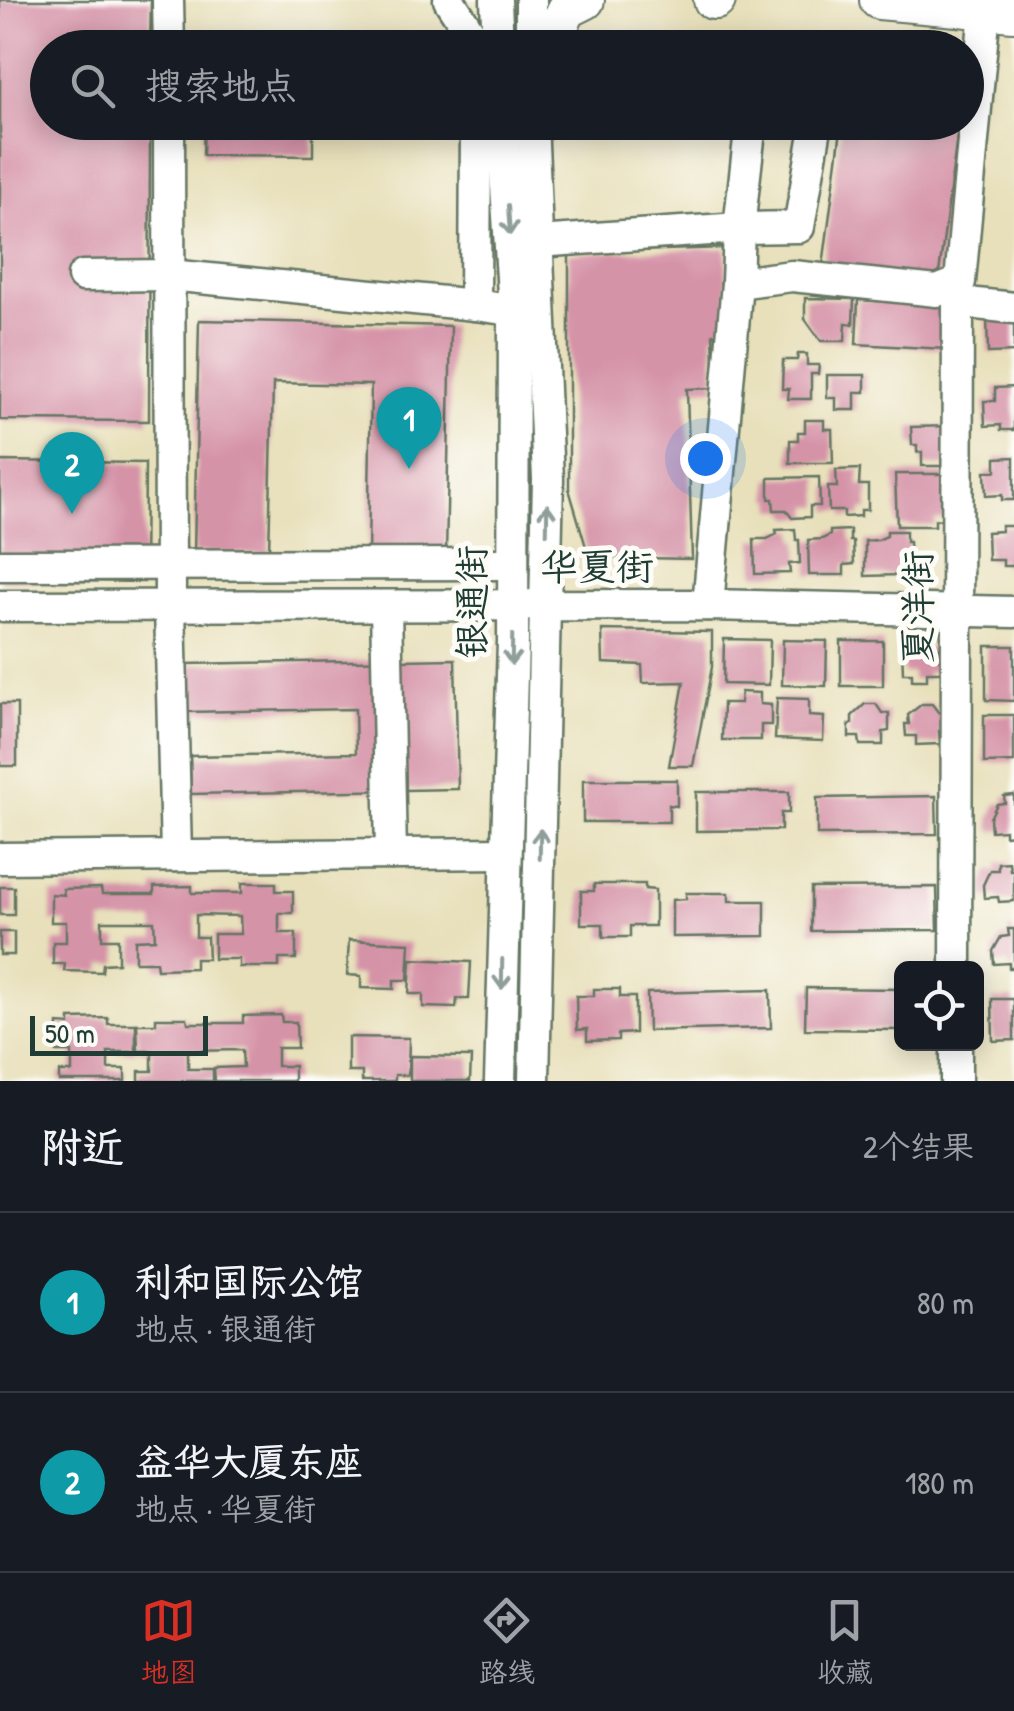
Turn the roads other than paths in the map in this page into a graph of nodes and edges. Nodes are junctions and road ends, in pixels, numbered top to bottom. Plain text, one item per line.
1 (168, 0) edge
2 (449, 0) edge
3 (496, 0) edge
4 (531, 0) edge
5 (585, 0) edge
6 (879, 0) edge
7 (1000, 11) edge
8 (168, 30) edge
9 (468, 30) edge
10 (497, 30) edge
11 (530, 30) edge
12 (557, 30) edge
13 (984, 47) edge
14 (169, 140) edge
15 (476, 140) edge
16 (504, 140) edge
17 (533, 140) edge
18 (749, 140) edge
19 (814, 140) edge
20 (969, 140) edge
21 (799, 226) junction
22 (740, 228) junction
23 (537, 242) junction
24 (169, 275) junction
25 (83, 276) dead end
26 (792, 276) junction
27 (737, 283) junction
28 (475, 305) junction
29 (1014, 308) edge
30 (527, 312) junction
31 (511, 564) junction
32 (0, 565) edge
33 (170, 565) junction
34 (708, 605) junction
35 (0, 606) edge
36 (170, 606) junction
37 (386, 606) junction
38 (545, 606) junction
39 (512, 607) junction
40 (958, 610) junction
41 (1014, 612) edge
42 (506, 853) junction
43 (391, 854) junction
44 (176, 856) junction
45 (0, 858) edge
46 (956, 961) edge
47 (956, 1051) edge
48 (500, 1081) edge
49 (534, 1081) edge
50 (956, 1081) edge

1 - 8 street
2 - 9 street
3 - 10 street
4 - 11 street
5 - 12 main road
6 - 7 main road
7 - 13 street
14 - 24 street
15 - 28 street
16 -> 30 street, 银通街
17 - 23 street
18 - 22 street
19 - 21 street
20 - 26 street
21 - 22 street
21 - 26 street
22 - 23 street
22 - 27 street
23 - 30 street
24 - 25 street
24 - 28 street
24 - 33 street
26 - 27 street
27 - 34 street
28 - 30 street
29 - 40 street, 夏洋街
30 - 31 street, 银通街
38 -> 30 street
31 - 33 street
31 - 39 street, 银通街
32 - 33 street
33 - 36 street
34 - 38 street, 华夏街
34 - 40 street, 华夏街
35 - 36 street, 华夏街
36 - 37 street, 华夏街
36 - 44 street
37 - 39 street, 华夏街
37 - 43 street
38 - 39 street, 华夏街
49 -> 38 street
39 -> 42 street, 银通街
40 - 41 street, 华夏街
40 - 46 street, 夏洋街
42 - 43 street
42 -> 48 street, 银通街
43 - 44 street
44 - 45 street
47 - 50 street

